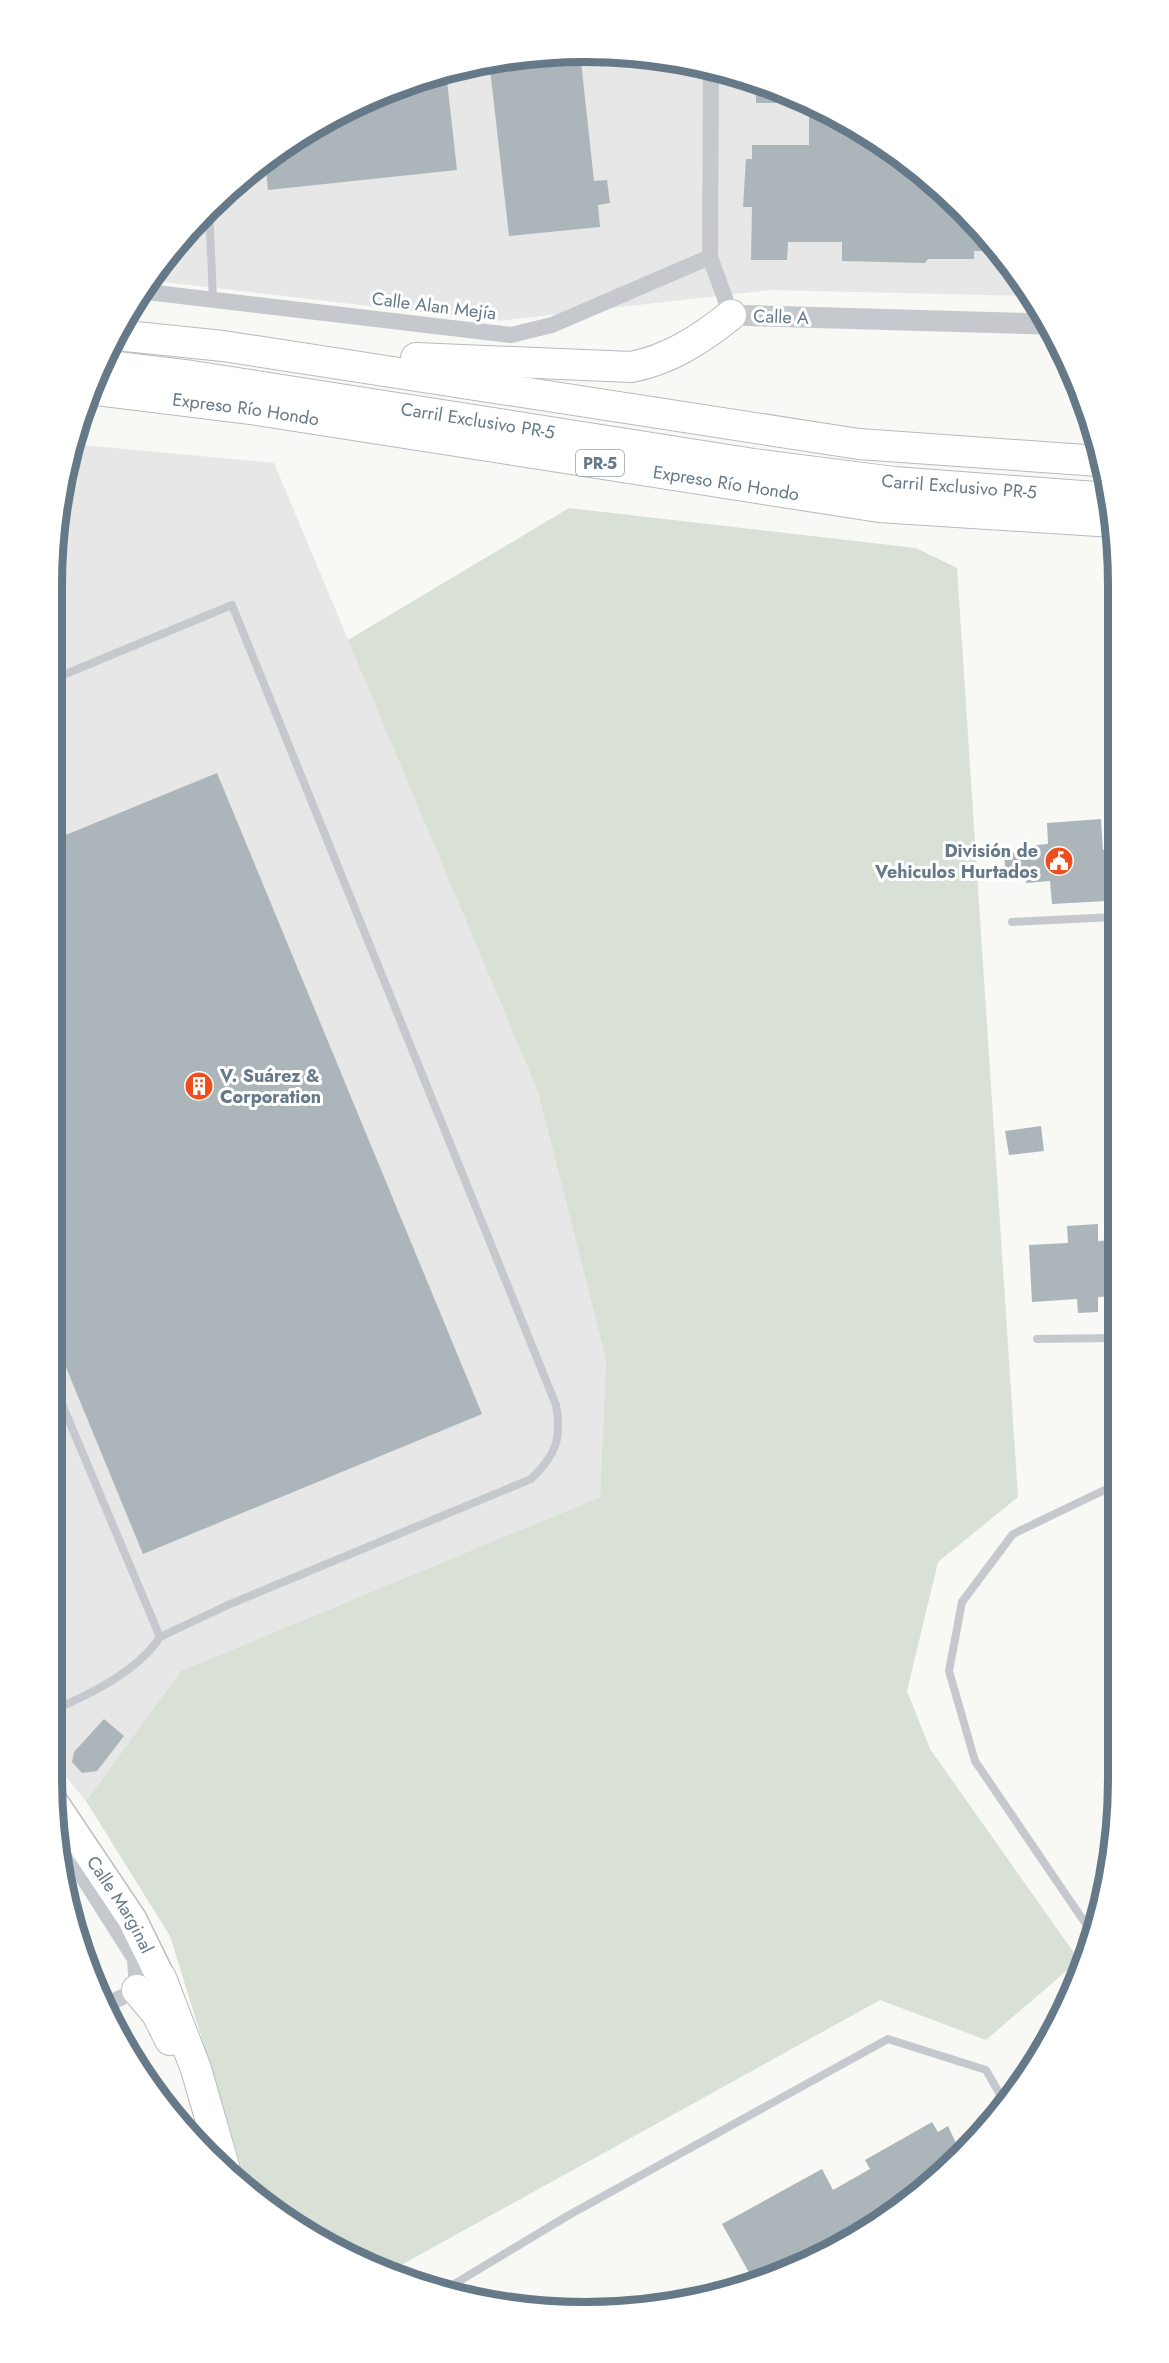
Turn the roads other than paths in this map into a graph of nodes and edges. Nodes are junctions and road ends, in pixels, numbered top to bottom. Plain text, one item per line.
1 (711, 77) edge
2 (210, 221) edge
3 (710, 257) junction
4 (151, 292) edge
5 (213, 299) junction
6 (731, 315) junction
7 (1037, 324) edge
8 (125, 336) edge
9 (223, 346) junction
10 (101, 385) edge
11 (100, 386) edge
12 (1092, 461) edge
13 (1100, 497) edge
14 (1103, 521) edge
15 (61, 676) edge
16 (1108, 918) edge
17 (1012, 922) dead end
18 (1108, 1338) edge
19 (1037, 1339) dead end
20 (61, 1402) edge
21 (1108, 1488) edge
22 (160, 1637) junction
23 (61, 1706) edge
24 (63, 1816) edge
25 (67, 1851) edge
26 (1087, 1925) edge
27 (149, 1984) junction
28 (112, 2002) edge
29 (1000, 2095) edge
30 (202, 2135) edge
31 (220, 2153) edge
32 (455, 2285) edge

1 - 3 street, Calle A
2 - 5 lane
3 - 5 street, Calle Alan Mejía
3 - 6 street, Calle A
4 - 5 street, Calle Alan Mejía
6 - 7 street, Calle A
6 - 9 highway
8 - 9 highway
9 - 12 highway
10 - 13 highway, Carril Exclusivo PR-5
11 - 14 highway, Expreso Río Hondo / PR-5
15 - 22 lane
16 - 17 lane
18 - 19 lane
20 - 22 lane
21 - 26 lane
22 - 23 lane
24 - 27 highway, Calle Marginal
25 - 27 street, Calle Marginal
27 - 28 street
27 - 30 highway
27 - 31 highway
29 - 32 lane

